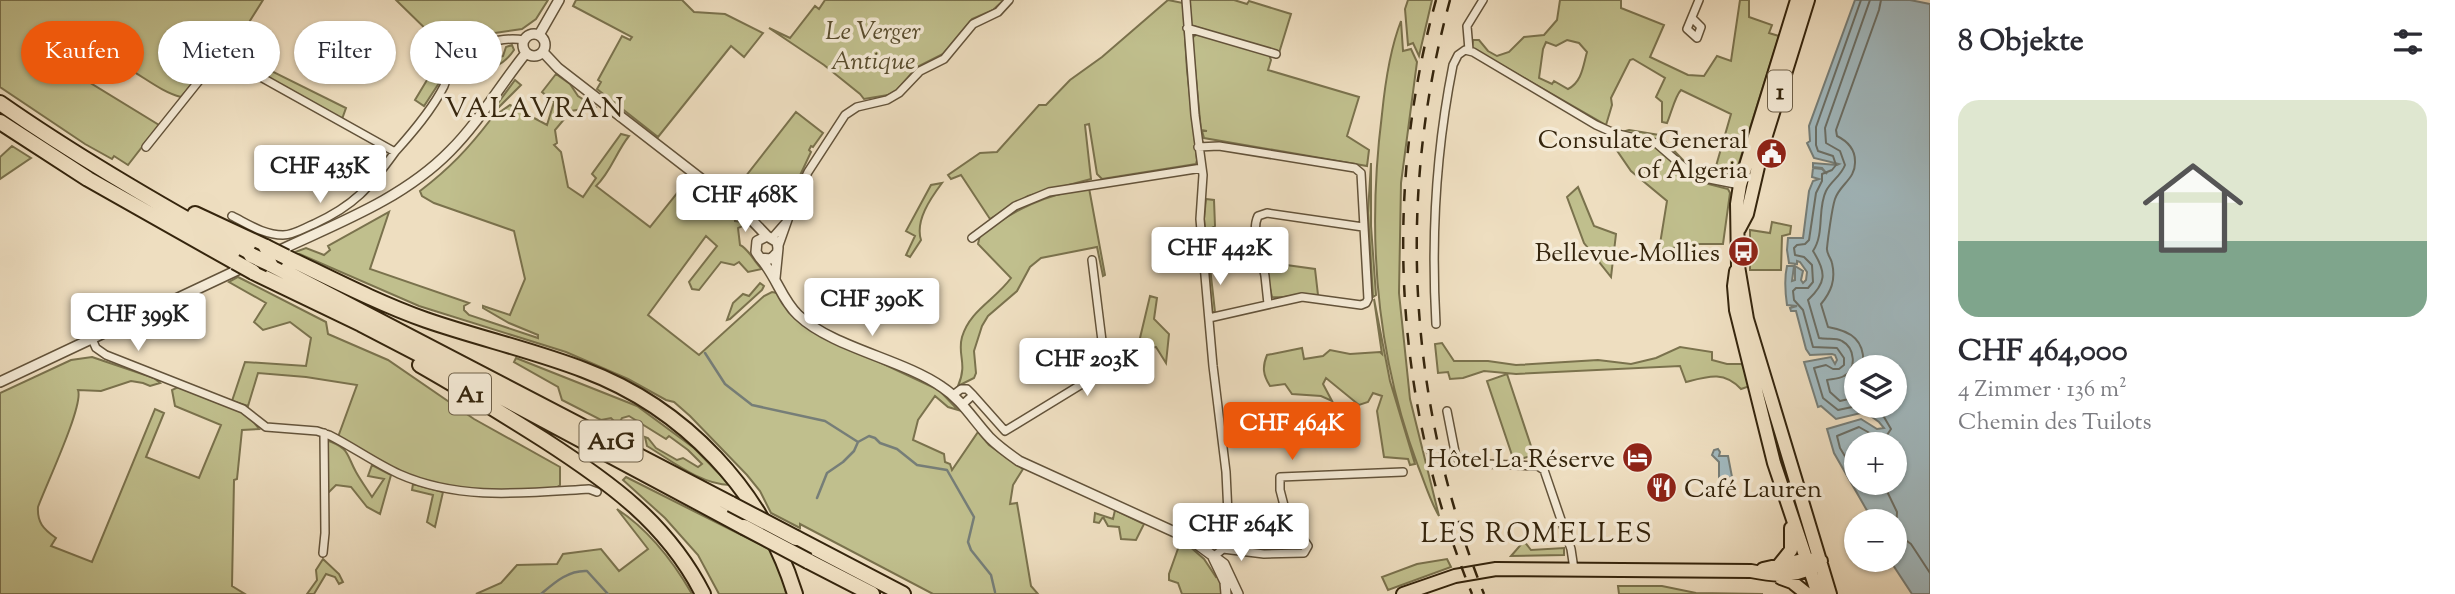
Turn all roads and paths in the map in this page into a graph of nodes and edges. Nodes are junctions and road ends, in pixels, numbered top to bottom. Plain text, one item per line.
1 (559, 0) edge
2 (1009, 0) edge
3 (1186, 0) edge
4 (1483, 0) edge
5 (1699, 0) edge
6 (1797, 0) edge
7 (1808, 0) edge
8 (1692, 18) dead end
9 (1187, 28) junction
10 (538, 35) junction
11 (524, 40) junction
12 (1469, 50) junction
13 (543, 52) junction
14 (526, 53) junction
15 (1276, 54) dead end
16 (0, 103) edge
17 (0, 122) edge
18 (146, 147) dead end
19 (1198, 147) junction
20 (395, 152) junction
21 (1202, 169) junction
22 (117, 177) junction
23 (1740, 185) junction
24 (1753, 189) junction
25 (232, 216) dead end
26 (750, 219) junction
27 (788, 219) junction
28 (1363, 227) junction
29 (1739, 229) junction
30 (769, 237) junction
31 (972, 238) dead end
32 (756, 244) junction
33 (777, 251) junction
34 (760, 258) junction
35 (1092, 260) dead end
36 (1738, 266) junction
37 (776, 279) junction
38 (298, 295) junction
39 (1268, 304) junction
40 (1209, 318) junction
41 (1436, 324) dead end
42 (92, 339) junction
43 (0, 382) edge
44 (972, 394) junction
45 (953, 396) junction
46 (962, 405) junction
47 (1447, 411) dead end
48 (324, 433) junction
49 (1403, 472) dead end
50 (597, 492) dead end
51 (1789, 508) junction
52 (1223, 549) junction
53 (323, 553) dead end
54 (1213, 557) junction
55 (1813, 563) junction
56 (1574, 569) junction
57 (1773, 571) junction
58 (703, 594) edge
59 (795, 594) edge
60 (872, 594) edge
61 (903, 594) edge
62 (1226, 594) edge
63 (1238, 594) edge
64 (1403, 594) edge
65 (1807, 594) edge
66 (1818, 594) edge
67 (1830, 594) edge

1 - 10 street
2 - 27 street
3 - 9 street
4 - 12 street
5 - 8 street
6 - 23 main road, 1
7 - 24 main road, 1
9 - 15 street
9 - 19 street
10 - 11 street
10 - 13 street
11 - 14 street
11 - 20 street
12 - 23 street
12 - 41 street
13 - 14 street
13 - 26 street
14 - 42 street
16 - 22 highway, A1
17 - 38 highway, A1, bridge
18 - 20 street
19 - 21 street
19 - 28 street
20 - 25 street
21 - 31 street
21 - 40 street
22 - 59 highway, A1, bridge
22 - 61 highway, A1G, bridge
23 - 24 main road
23 - 29 main road, 1
24 - 29 main road, 1
26 - 30 street
26 - 32 street
27 - 30 street
27 - 33 street
28 - 39 street
28 - 39 street
29 - 36 main road, 1
30 - 32 street
30 - 33 street
32 - 34 street
33 - 34 street
33 - 37 street
34 - 37 street
35 - 44 street
36 - 51 main road, 1
36 - 55 main road, 1
37 - 45 street
38 - 58 highway, A1
38 - 60 highway, A1G, bridge
39 - 40 street
40 - 52 street
42 - 43 street
42 - 48 street
44 - 45 street
44 - 46 street
45 - 46 street
46 - 54 street
47 - 56 street
48 - 50 street
48 - 53 street
49 - 52 street
51 - 55 main road, 1
51 - 57 main road
52 - 54 street
54 - 62 street
54 - 63 street
55 - 57 main road
55 - 66 main road, 1
55 - 67 main road, 1
56 - 57 main road
56 - 64 main road
57 - 65 main road

